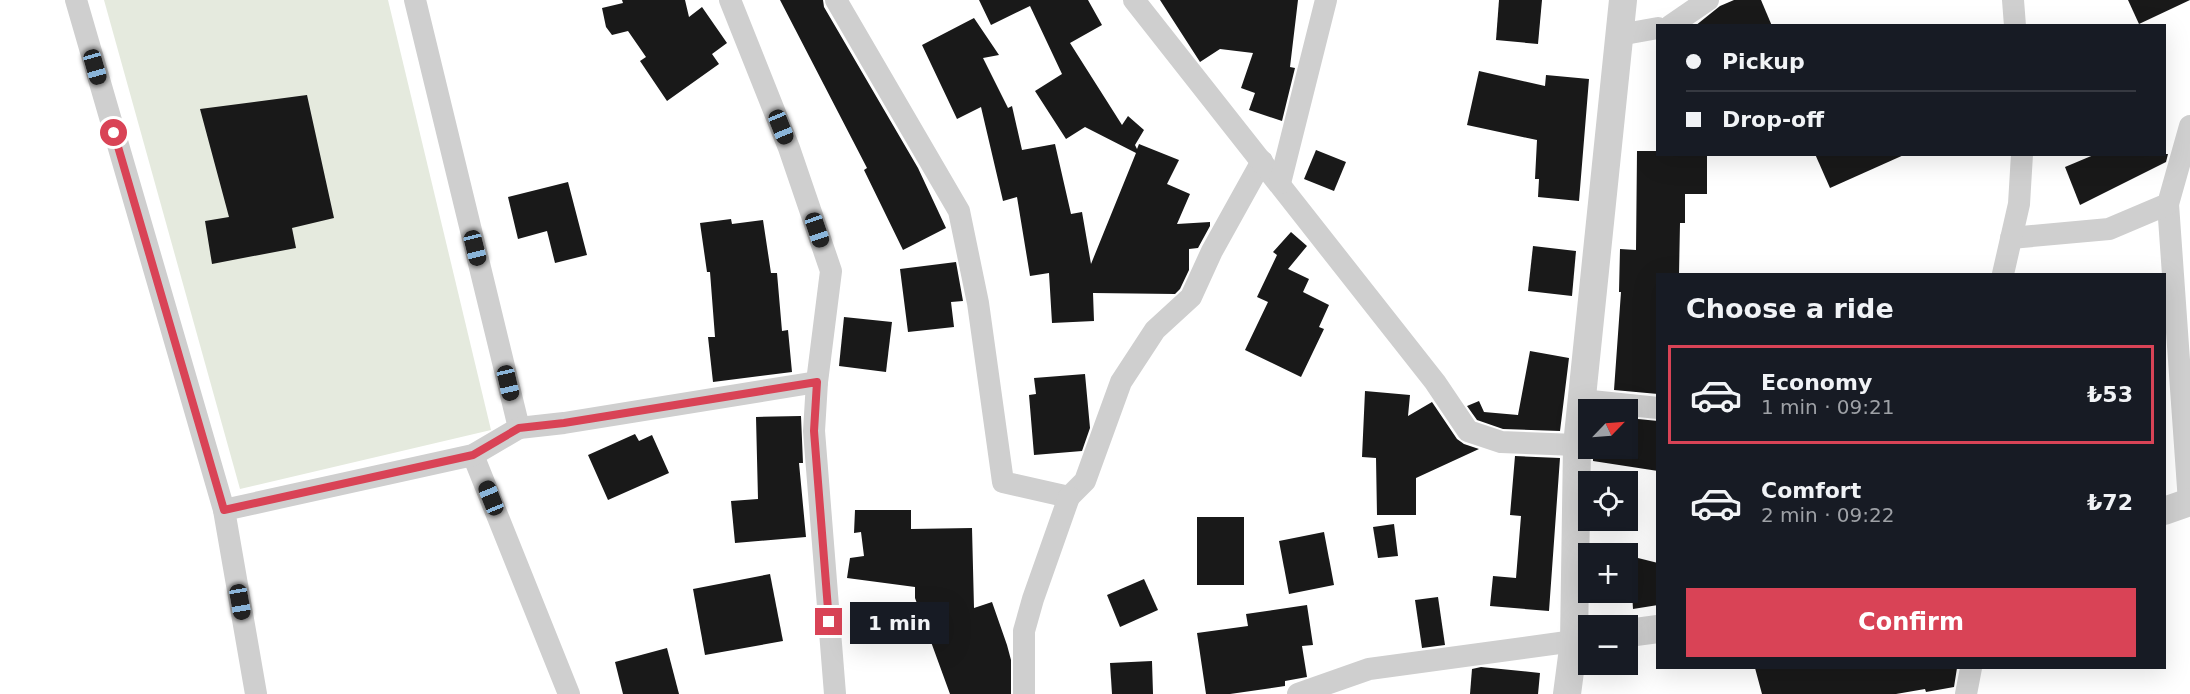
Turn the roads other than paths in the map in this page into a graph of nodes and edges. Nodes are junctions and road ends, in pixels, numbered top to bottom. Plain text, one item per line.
1 (76, 0) edge
2 (415, 0) edge
3 (730, 0) edge
4 (836, 0) edge
5 (1134, 0) edge
6 (1326, 0) edge
7 (1623, 0) edge
8 (1708, 0) edge
9 (2013, 0) edge
10 (1673, 24) edge
11 (2015, 24) edge
12 (1656, 28) edge
13 (1619, 35) junction
14 (2190, 126) edge
15 (2022, 156) edge
16 (1262, 161) junction
17 (1280, 183) junction
18 (2168, 204) junction
19 (2012, 238) junction
20 (2003, 273) edge
21 (817, 382) junction
22 (1582, 399) edge
23 (1638, 406) edge
24 (1656, 408) edge
25 (519, 428) junction
26 (1578, 436) edge
27 (1577, 445) junction
28 (473, 455) junction
29 (1069, 497) junction
30 (2181, 505) edge
31 (224, 510) junction
32 (1580, 615) edge
33 (1656, 629) edge
34 (1638, 632) edge
35 (1578, 640) edge
36 (1578, 652) edge
37 (1971, 669) edge
38 (256, 694) edge
39 (569, 694) edge
40 (835, 694) edge
41 (1024, 694) edge
42 (1298, 694) edge
43 (1567, 694) edge
44 (1966, 694) edge

1 - 31 street
2 - 25 street
3 - 21 street
4 - 29 street
5 - 16 street
6 - 17 street
7 - 13 street
8 - 10 street
9 - 11 street
12 - 13 street
13 - 22 street
14 - 18 street
15 - 19 street
16 - 17 street
16 - 29 street
17 - 27 street
18 - 19 street
18 - 30 street
19 - 20 street
21 - 25 street
21 - 40 street
23 - 24 street
25 - 28 street
26 - 27 street
27 - 32 street
28 - 31 street
28 - 39 street
29 - 41 street
31 - 38 street
33 - 34 street
35 - 42 street
36 - 43 street
37 - 44 street

